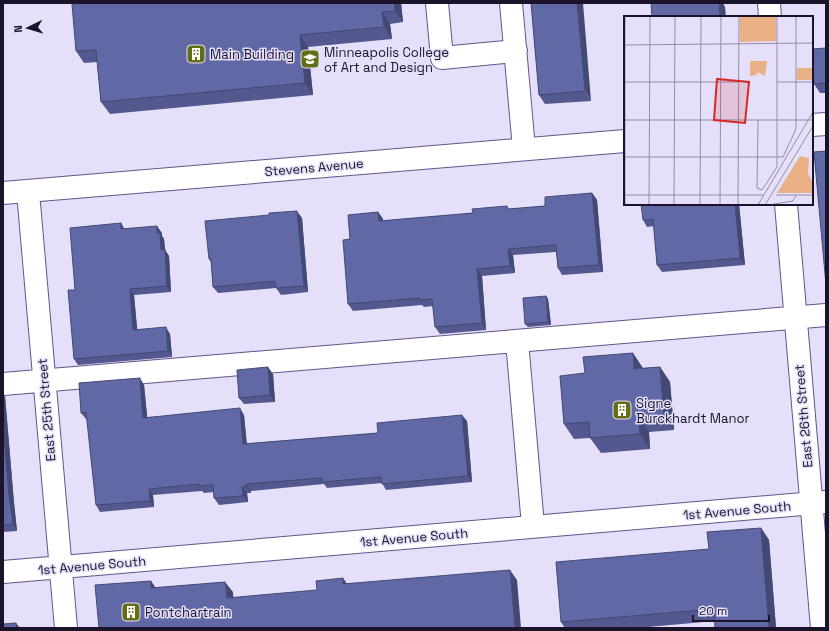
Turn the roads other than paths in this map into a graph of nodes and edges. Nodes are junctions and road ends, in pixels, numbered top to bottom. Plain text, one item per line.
1 (437, 3) edge
2 (511, 3) edge
3 (769, 3) edge
4 (770, 16) edge
5 (516, 51) junction
6 (826, 124) edge
7 (813, 125) edge
8 (624, 141) edge
9 (524, 149) junction
10 (28, 192) junction
11 (3, 193) edge
12 (786, 205) edge
13 (826, 315) edge
14 (795, 318) junction
15 (517, 341) junction
16 (44, 381) junction
17 (3, 384) edge
18 (818, 503) edge
19 (533, 526) junction
20 (60, 567) junction
21 (3, 572) edge
22 (66, 628) edge
23 (822, 628) edge

1 - 5 street
2 - 5 street
3 - 4 street
5 - 9 street
6 - 7 street
8 - 9 street, Stevens Avenue
9 - 10 street, Stevens Avenue
10 - 11 street, Stevens Avenue
10 - 16 street, East 25th Street
12 - 14 street, East 26th Street
13 - 14 street
14 - 15 street
14 - 18 street, East 26th Street
15 - 16 street
15 - 19 street
16 - 17 street
16 - 20 street, East 25th Street
18 - 19 street, 1st Avenue South
18 - 23 street, East 26th Street
19 - 20 street, 1st Avenue South
20 - 21 street, 1st Avenue South
20 - 22 street, East 25th Street

